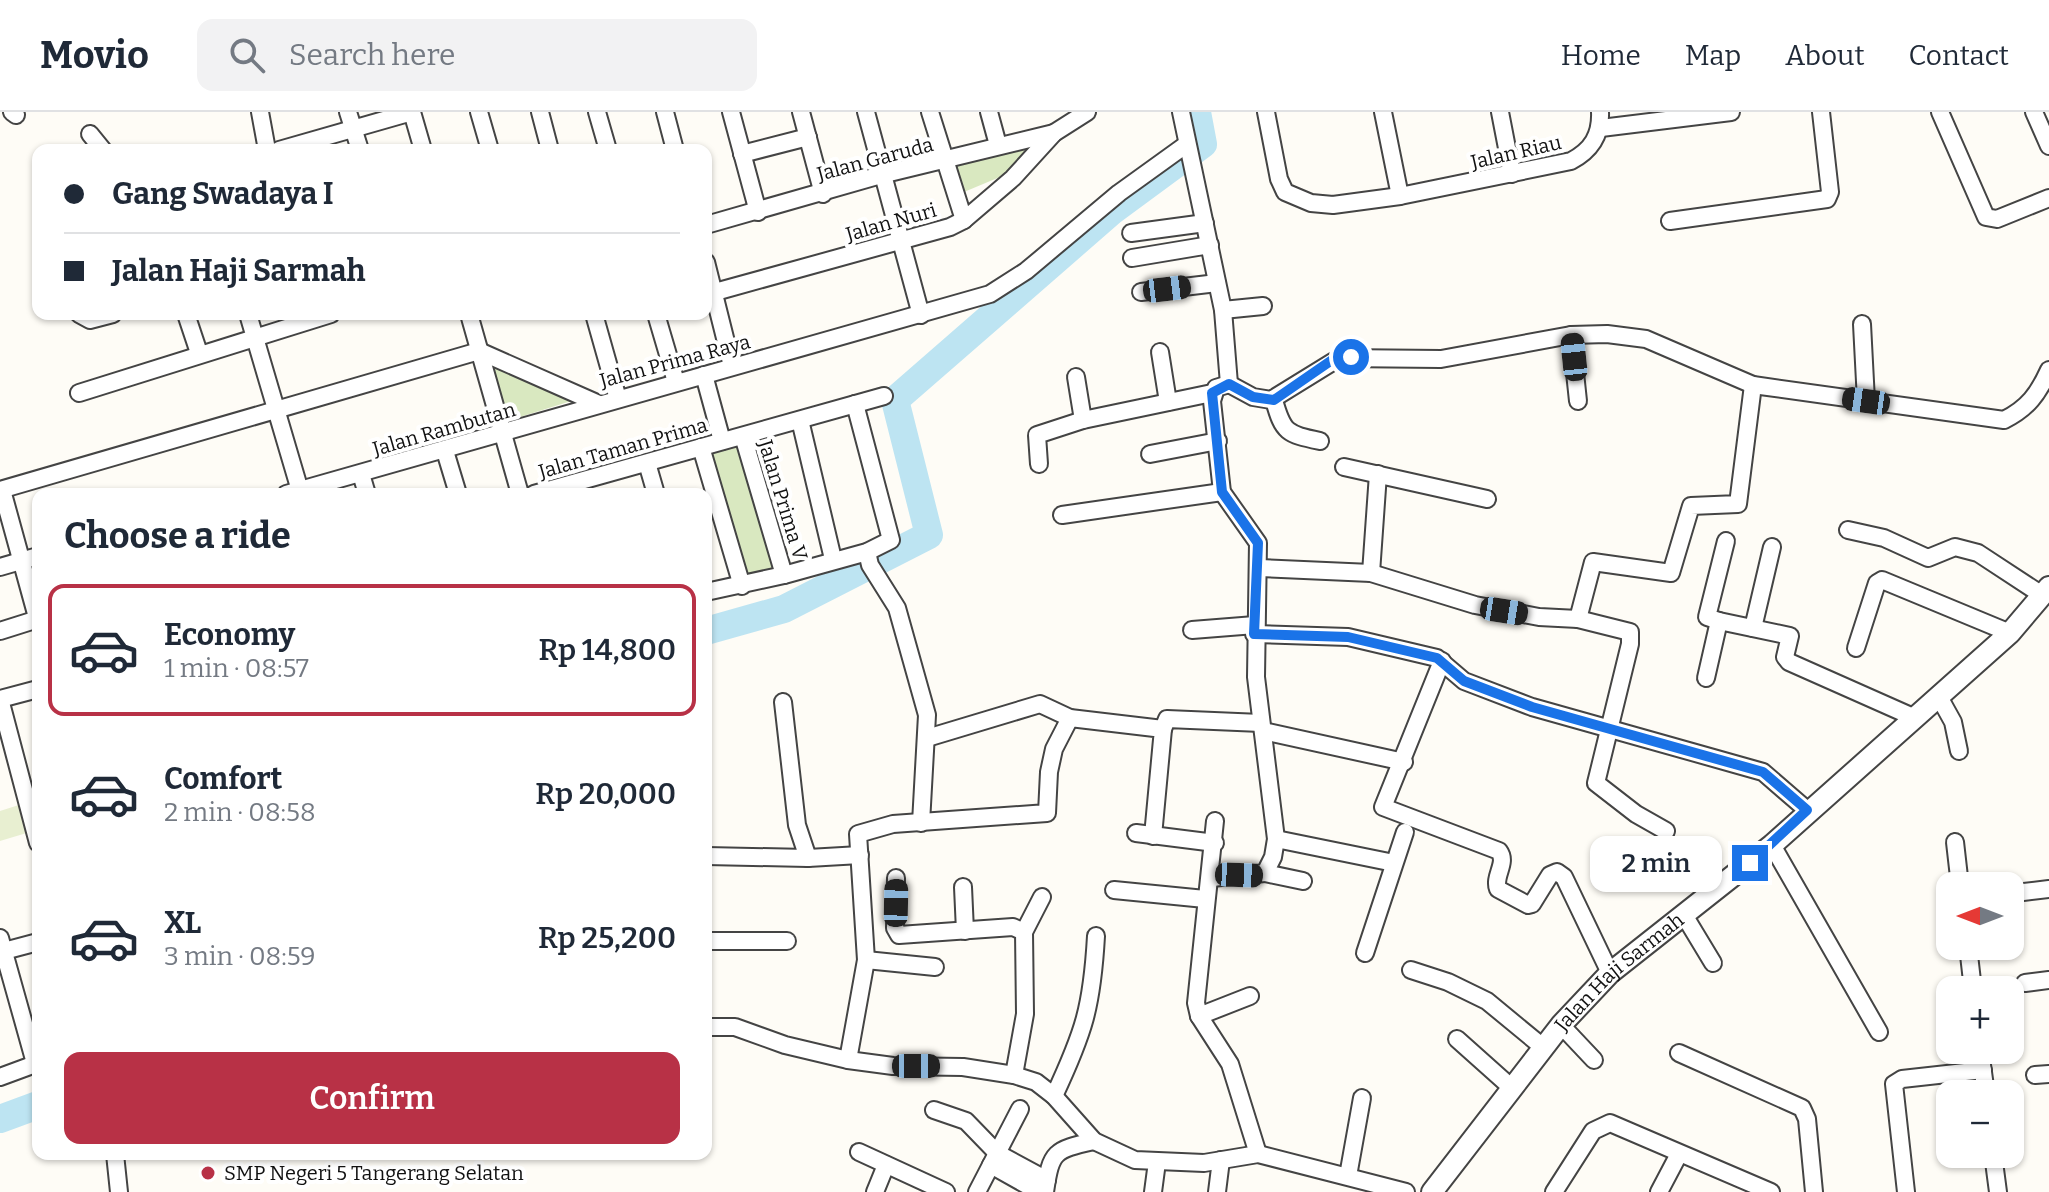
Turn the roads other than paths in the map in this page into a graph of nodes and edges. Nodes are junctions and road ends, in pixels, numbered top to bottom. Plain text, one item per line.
1 (260, 112) edge
2 (348, 112) edge
3 (412, 112) edge
4 (479, 112) edge
5 (540, 112) edge
6 (597, 112) edge
7 (665, 112) edge
8 (731, 112) edge
9 (801, 112) edge
10 (866, 112) edge
11 (930, 112) edge
12 (989, 112) edge
13 (1054, 112) edge
14 (1087, 112) edge
15 (1181, 112) edge
16 (1266, 112) edge
17 (1383, 112) edge
18 (1500, 112) edge
19 (1731, 112) edge
20 (1940, 112) edge
21 (2034, 112) edge
22 (1818, 114) edge
23 (1600, 120) edge
24 (354, 128) junction
25 (1057, 131) junction
26 (90, 134) dead end
27 (808, 137) junction
28 (98, 144) edge
29 (266, 144) edge
30 (299, 144) edge
31 (358, 144) edge
32 (421, 144) edge
33 (488, 144) edge
34 (548, 144) edge
35 (606, 144) edge
36 (673, 144) edge
37 (998, 145) junction
38 (2049, 146) edge
39 (1188, 148) junction
40 (742, 154) junction
41 (945, 161) junction
42 (1512, 174) junction
43 (881, 175) junction
44 (823, 194) junction
45 (1400, 196) junction
46 (2049, 198) edge
47 (758, 212) junction
48 (964, 220) junction
49 (1670, 221) dead end
50 (1205, 223) junction
51 (712, 224) edge
52 (1131, 233) dead end
53 (901, 241) junction
54 (1210, 245) junction
55 (1132, 258) dead end
56 (712, 282) edge
57 (1217, 283) junction
58 (715, 292) junction
59 (1141, 292) dead end
60 (1263, 306) dead end
61 (1223, 310) junction
62 (921, 315) junction
63 (188, 320) edge
64 (250, 320) edge
65 (306, 320) edge
66 (471, 320) edge
67 (596, 320) edge
68 (658, 320) edge
69 (1862, 324) dead end
70 (1571, 335) junction
71 (255, 337) junction
72 (479, 351) junction
73 (1160, 352) dead end
74 (199, 353) junction
75 (732, 366) junction
76 (2049, 370) edge
77 (704, 375) junction
78 (1076, 377) dead end
79 (676, 382) junction
80 (1229, 384) junction
81 (1753, 385) junction
82 (79, 393) dead end
83 (1212, 393) junction
84 (884, 396) dead end
85 (618, 399) junction
86 (1274, 400) junction
87 (1578, 401) dead end
88 (1866, 401) junction
89 (1168, 402) junction
90 (599, 404) junction
91 (855, 404) junction
92 (276, 409) junction
93 (800, 420) junction
94 (1083, 420) junction
95 (503, 434) junction
96 (743, 436) junction
97 (722, 441) junction
98 (1218, 441) junction
99 (1320, 441) dead end
100 (701, 447) junction
101 (445, 451) junction
102 (1150, 454) dead end
103 (647, 463) junction
104 (1039, 464) dead end
105 (1344, 467) dead end
106 (361, 474) junction
107 (1378, 474) junction
108 (588, 487) edge
109 (295, 488) edge
110 (313, 488) edge
111 (365, 488) edge
112 (456, 488) edge
113 (518, 488) edge
114 (654, 488) edge
115 (1, 489) edge
116 (1222, 492) junction
117 (1487, 499) dead end
118 (1062, 515) dead end
119 (1848, 530) dead end
120 (1726, 541) dead end
121 (1772, 547) dead end
122 (30, 558) edge
123 (833, 559) junction
124 (872, 564) junction
125 (0, 567) edge
126 (1259, 568) junction
127 (1371, 573) junction
128 (784, 575) junction
129 (742, 586) junction
130 (712, 591) edge
131 (2045, 591) edge
132 (1578, 619) junction
133 (1719, 621) junction
134 (32, 622) edge
135 (1753, 628) junction
136 (1192, 630) dead end
137 (1255, 630) junction
138 (0, 631) edge
139 (2010, 633) junction
140 (1856, 648) dead end
141 (1442, 661) junction
142 (1706, 678) dead end
143 (32, 691) edge
144 (1938, 695) junction
145 (0, 699) edge
146 (783, 702) dead end
147 (1913, 717) junction
148 (1070, 718) junction
149 (1262, 727) junction
150 (1163, 729) junction
151 (1609, 730) junction
152 (927, 738) junction
153 (1959, 751) dead end
154 (1404, 762) junction
155 (1807, 810) junction
156 (32, 820) edge
157 (1215, 821) dead end
158 (921, 823) junction
159 (1666, 831) dead end
160 (1405, 832) dead end
161 (1276, 839) junction
162 (1955, 842) dead end
163 (1215, 843) junction
164 (1772, 845) junction
165 (860, 855) junction
166 (712, 856) edge
167 (808, 858) junction
168 (1394, 863) junction
169 (1958, 872) edge
170 (1265, 873) junction
171 (896, 878) dead end
172 (1211, 878) junction
173 (1303, 881) dead end
174 (963, 887) dead end
175 (2049, 889) edge
176 (1114, 890) dead end
177 (2024, 892) edge
178 (1042, 897) dead end
179 (1205, 899) junction
180 (1684, 915) junction
181 (965, 931) junction
182 (1024, 932) junction
183 (1096, 936) dead end
184 (712, 941) edge
185 (787, 941) dead end
186 (32, 943) edge
187 (1, 947) edge
188 (1365, 953) dead end
189 (866, 960) junction
190 (1713, 963) dead end
191 (935, 967) dead end
192 (1411, 970) dead end
193 (1610, 973) junction
194 (2049, 980) edge
195 (2025, 983) dead end
196 (1250, 996) dead end
197 (1199, 1016) junction
198 (1561, 1025) junction
199 (712, 1027) edge
200 (1879, 1032) dead end
201 (1457, 1039) dead end
202 (32, 1047) edge
203 (1544, 1048) junction
204 (1679, 1053) dead end
205 (848, 1060) junction
206 (1594, 1060) dead end
207 (1982, 1064) edge
208 (32, 1065) edge
209 (1983, 1070) junction
210 (1014, 1075) junction
211 (0, 1077) edge
212 (1984, 1080) edge
213 (1513, 1089) junction
214 (1054, 1096) junction
215 (1362, 1098) dead end
216 (1020, 1109) dead end
217 (934, 1110) dead end
218 (1094, 1141) junction
219 (859, 1152) dead end
220 (1258, 1154) junction
221 (1679, 1154) junction
222 (994, 1159) junction
223 (116, 1160) edge
224 (1221, 1160) junction
225 (1157, 1162) junction
226 (886, 1165) junction
227 (1995, 1168) edge
228 (1348, 1176) junction
229 (1044, 1188) edge
230 (119, 1192) edge
231 (875, 1192) edge
232 (946, 1192) edge
233 (977, 1192) edge
234 (1153, 1192) edge
235 (1217, 1192) edge
236 (1406, 1192) edge
237 (1432, 1192) edge
238 (1554, 1192) edge
239 (1659, 1192) edge
240 (1771, 1192) edge
241 (1814, 1192) edge
242 (1906, 1192) edge
243 (1998, 1192) edge

1 - 29 street
2 - 24 street
3 - 24 street
3 - 32 street
4 - 33 street
5 - 34 street
6 - 35 street
7 - 36 street
8 - 40 street
9 - 27 street
10 - 43 street
11 - 41 street
12 - 37 street
13 - 25 street
14 - 25 street, Jalan Nuri
15 - 39 street
16 - 45 street, Jalan Riau
17 - 45 street
18 - 42 street
19 - 23 street, Jalan Riau
20 - 46 street
21 - 38 street
22 - 49 street
23 - 42 street, Jalan Riau
24 - 30 street
24 - 31 street
25 - 37 street, Jalan Garuda
25 - 48 street, Jalan Nuri
26 - 28 street
27 - 40 street
27 - 44 street
37 - 41 street, Jalan Garuda
39 - 50 street
39 - 62 street, Jalan Prima Raya
40 - 47 street
41 - 43 street, Jalan Garuda
41 - 48 street
42 - 45 street, Jalan Riau
43 - 44 street, Jalan Garuda
43 - 53 street
44 - 47 street, Jalan Garuda
47 - 51 street, Jalan Garuda
48 - 53 street, Jalan Nuri
50 - 52 street
50 - 54 street
53 - 58 street, Jalan Nuri
53 - 62 street
54 - 55 street
54 - 57 street
56 - 58 street
57 - 59 street
57 - 61 street
58 - 75 street
60 - 61 street
61 - 80 street
62 - 75 street, Jalan Prima Raya
63 - 74 street
64 - 71 street
65 - 71 street
66 - 72 street
67 - 85 street
68 - 79 street
69 - 88 street
70 - 81 street
70 - 86 street
70 - 87 street
71 - 74 street
71 - 92 street
72 - 90 street, Jalan Prima Raya
72 - 92 street
72 - 95 street
73 - 89 street
74 - 82 street
75 - 77 street, Jalan Prima Raya
76 - 88 street
77 - 79 street, Jalan Prima Raya
77 - 97 street, Jalan Taman Prima
78 - 94 street
79 - 85 street, Jalan Prima Raya
80 - 83 street
80 - 86 street
81 - 88 street
81 - 132 street
83 - 89 street
83 - 98 street
84 - 91 street, Jalan Taman Prima
85 - 90 street, Jalan Prima Raya
86 - 99 street
89 - 94 street
90 - 95 street, Jalan Rambutan
91 - 93 street, Jalan Taman Prima
91 - 124 street
92 - 109 street
92 - 115 street
93 - 96 street, Jalan Taman Prima
93 - 123 street
94 - 104 street
95 - 101 street, Jalan Rambutan
95 - 113 street
96 - 97 street, Jalan Taman Prima
96 - 128 street, Jalan Prima V
97 - 100 street, Jalan Taman Prima
98 - 102 street
98 - 116 street
100 - 103 street, Jalan Taman Prima
100 - 129 street
101 - 106 street, Jalan Rambutan
101 - 112 street
103 - 108 street, Jalan Taman Prima
103 - 114 street
105 - 107 street
106 - 110 street, Jalan Rambutan
106 - 111 street
107 - 117 street
107 - 127 street
115 - 122 street
116 - 118 street
116 - 126 street
119 - 131 street
120 - 133 street
121 - 135 street
122 - 125 street
123 - 124 street
123 - 128 street
124 - 152 street
126 - 127 street
126 - 137 street
127 - 132 street
128 - 129 street
129 - 130 street
131 - 139 street, Jalan Haji Sarmah
132 - 151 street
133 - 135 street
133 - 142 street
134 - 138 street
135 - 147 street
136 - 137 street
137 - 141 street
137 - 149 street
139 - 140 street
139 - 144 street, Jalan Haji Sarmah
141 - 151 street
141 - 154 street
143 - 145 street
144 - 147 street, Jalan Haji Sarmah
144 - 153 street
145 - 156 street
146 - 167 street
147 - 155 street, Jalan Haji Sarmah
148 - 150 street
148 - 152 street
148 - 158 street
149 - 150 street
149 - 154 street
149 - 161 street
150 - 163 street
151 - 155 street
151 - 159 street
152 - 158 street
154 - 193 street
155 - 164 street, Jalan Haji Sarmah
157 - 163 street
158 - 165 street
160 - 168 street
161 - 168 street
161 - 170 street
162 - 169 street
163 - 172 street
164 - 180 street, Jalan Haji Sarmah
164 - 200 street
165 - 167 street
165 - 189 street
166 - 167 street
168 - 188 street
170 - 172 street
170 - 173 street
171 - 181 street
172 - 179 street
174 - 181 street
175 - 177 street
176 - 179 street
178 - 182 street
179 - 197 street
180 - 190 street
180 - 193 street, Jalan Haji Sarmah
181 - 182 street
182 - 210 street
183 - 214 street
184 - 185 street
186 - 187 street
187 - 202 street
189 - 191 street
189 - 205 street
192 - 203 street
193 - 198 street, Jalan Haji Sarmah
194 - 195 street
196 - 197 street
197 - 220 street
198 - 203 street, Jalan Haji Sarmah
198 - 206 street
199 - 205 street
201 - 213 street
203 - 213 street, Jalan Haji Sarmah
204 - 241 street
205 - 210 street
207 - 209 street
208 - 211 street
209 - 212 street
209 - 242 street
210 - 214 street
213 - 237 street, Jalan Haji Sarmah
214 - 218 street
215 - 228 street
216 - 222 street
217 - 222 street
218 - 225 street
218 - 229 street
219 - 226 street
220 - 224 street
220 - 228 street
221 - 238 street
221 - 239 street
221 - 240 street
222 - 229 street
222 - 233 street
223 - 230 street
224 - 225 street
224 - 235 street
225 - 234 street
226 - 231 street
226 - 232 street
227 - 243 street
228 - 236 street

